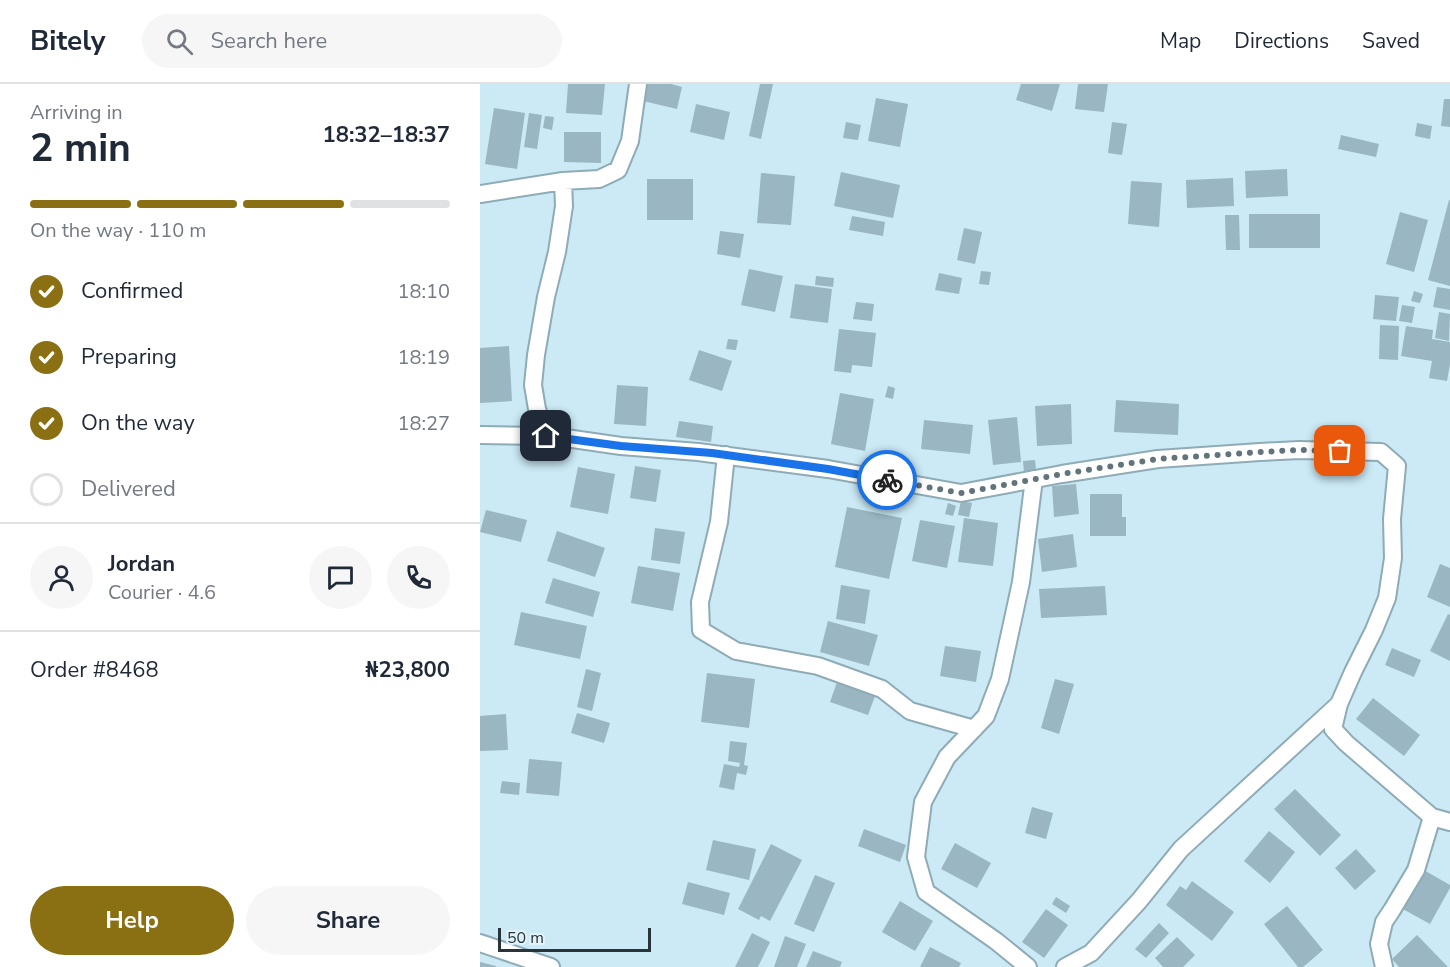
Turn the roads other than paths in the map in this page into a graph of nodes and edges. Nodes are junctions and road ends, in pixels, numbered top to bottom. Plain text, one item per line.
1 (638, 84) edge
2 (563, 181) junction
3 (480, 194) edge
4 (480, 435) edge
5 (546, 436) junction
6 (726, 455) junction
7 (1034, 479) junction
8 (1339, 704) junction
9 (974, 729) junction
10 (1432, 817) junction
11 (1450, 822) edge
12 (480, 943) edge
13 (551, 967) edge
14 (1028, 967) edge
15 (1065, 967) edge
16 (1384, 967) edge

1 - 2 street
2 - 3 street
2 - 5 street
4 - 5 street
5 - 6 street
6 - 7 street
6 - 9 street
7 - 8 street
7 - 9 street
8 - 10 street
8 - 15 street
9 - 14 street
10 - 11 street
10 - 16 street
12 - 13 street

